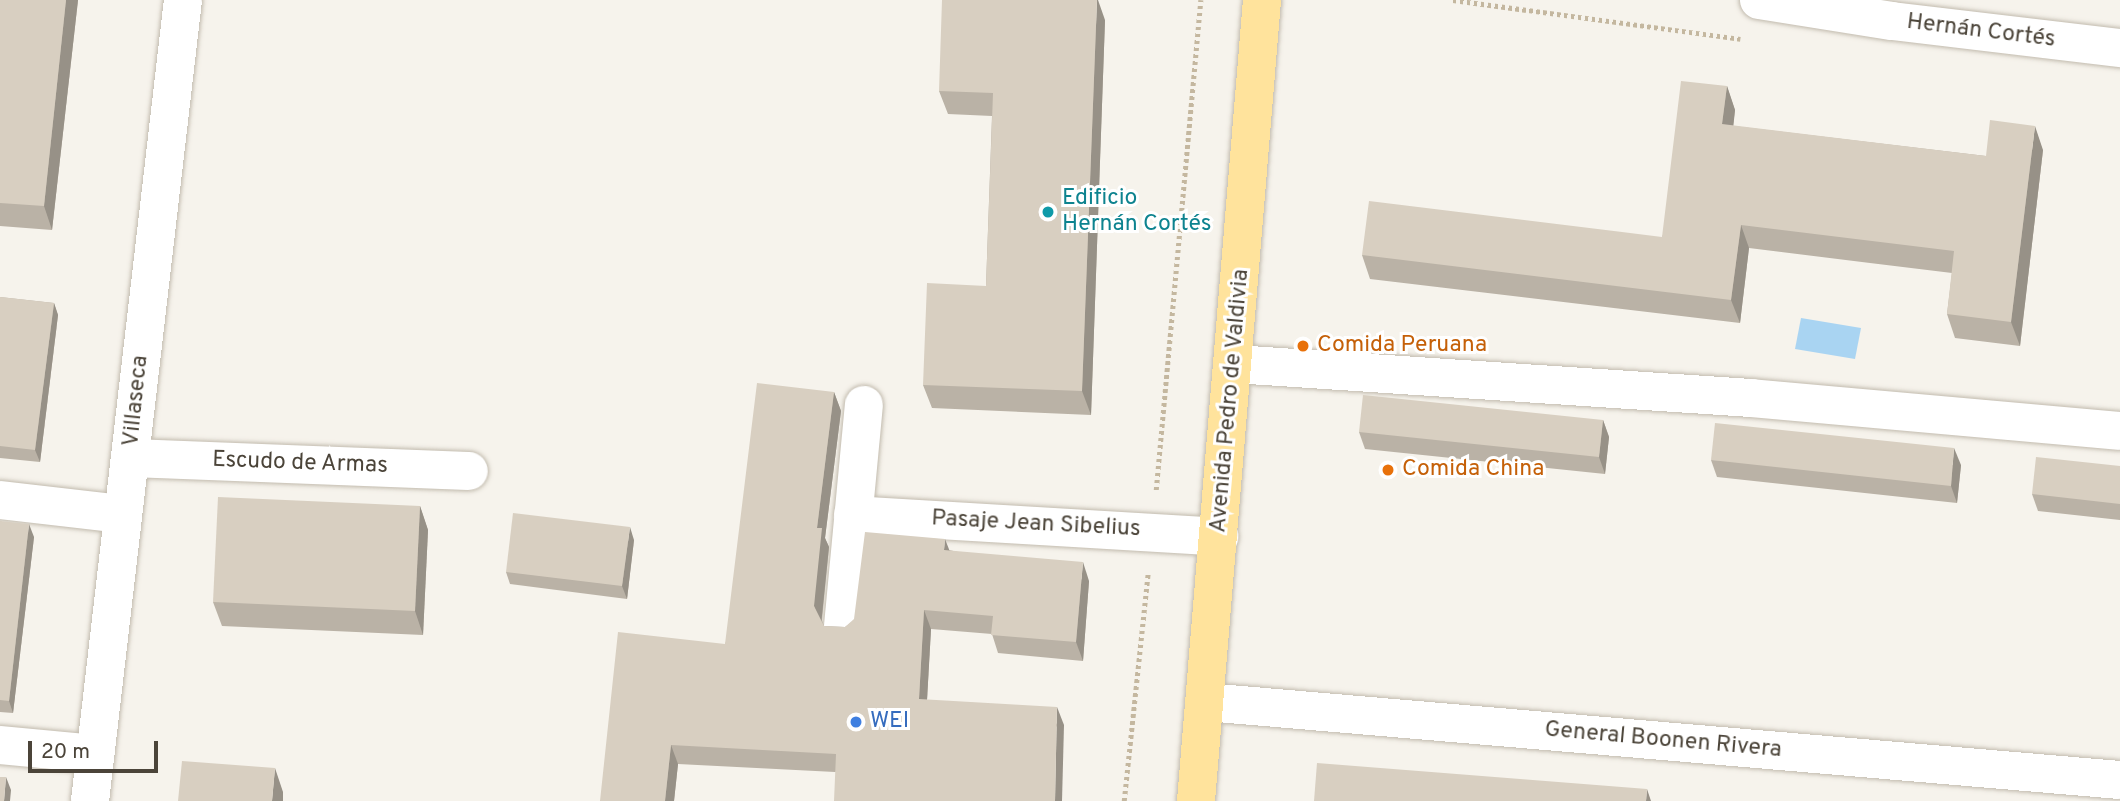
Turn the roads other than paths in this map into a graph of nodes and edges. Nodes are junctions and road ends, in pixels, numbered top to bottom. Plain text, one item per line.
1 (183, 0) edge
2 (1262, 0) edge
3 (1759, 0) edge
4 (2120, 48) edge
5 (1234, 364) junction
6 (864, 405) dead end
7 (2120, 431) edge
8 (131, 458) junction
9 (469, 471) dead end
10 (0, 500) edge
11 (121, 514) junction
12 (853, 515) junction
13 (1219, 537) junction
14 (843, 626) edge
15 (1206, 702) junction
16 (0, 745) edge
17 (95, 754) junction
18 (2120, 780) edge
19 (90, 801) edge
20 (1196, 801) edge

1 - 8 street, Villaseca
2 - 5 main road, Avenida Pedro de Valdivia
3 - 4 street, Hernán Cortés
5 - 7 street
5 - 13 main road, Avenida Pedro de Valdivia
6 - 12 street
8 - 9 street, Escudo de Armas
8 - 11 street, Villaseca
10 - 11 street
11 - 17 street, Villaseca
12 - 13 street, Pasaje Jean Sibelius
12 - 14 street
13 - 15 main road, Avenida Pedro de Valdivia
15 - 18 street, General Boonen Rivera
15 - 20 main road, Avenida Pedro de Valdivia
16 - 17 street
17 - 19 street, Villaseca

